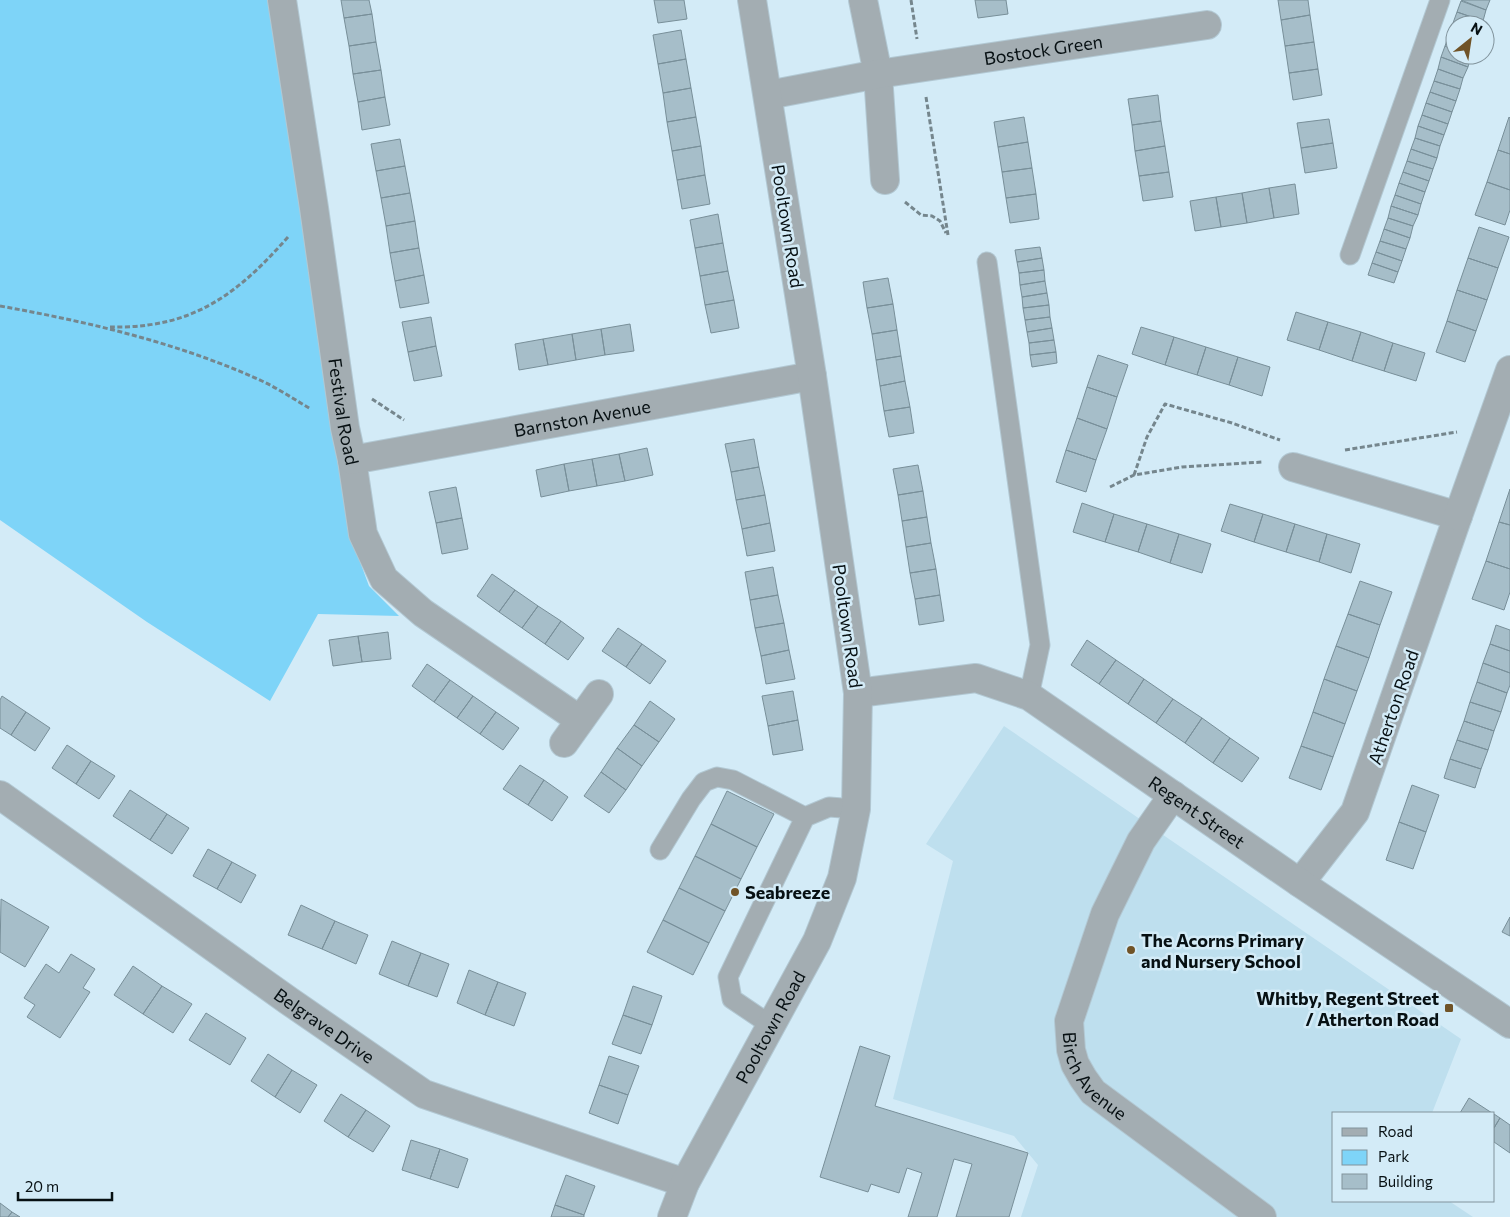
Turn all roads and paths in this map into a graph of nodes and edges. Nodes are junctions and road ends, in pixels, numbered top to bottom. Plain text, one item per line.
1 (282, 0) edge
2 (752, 0) edge
3 (863, 0) edge
4 (911, 0) edge
5 (1440, 0) edge
6 (1207, 25) dead end
7 (921, 68) junction
8 (878, 74) junction
9 (768, 95) junction
10 (885, 180) joint
11 (314, 208) junction
12 (1350, 255) dead end
13 (987, 262) dead end
14 (0, 306) edge
15 (106, 327) junction
16 (1510, 370) edge
17 (812, 376) junction
18 (337, 377) junction
19 (1490, 427) junction
20 (345, 428) junction
21 (442, 444) junction
22 (352, 460) junction
23 (1298, 461) junction
24 (1134, 475) junction
25 (1110, 487) dead end
26 (1458, 516) junction
27 (858, 693) junction
28 (599, 694) dead end
29 (1029, 696) junction
30 (580, 720) junction
31 (564, 743) dead end
32 (0, 795) edge
33 (1173, 795) junction
34 (856, 809) junction
35 (805, 817) junction
36 (660, 850) dead end
37 (1300, 883) junction
38 (1510, 1024) edge
39 (772, 1026) junction
40 (685, 1183) junction
41 (672, 1217) edge
42 (1262, 1217) edge

1 - 11 street, Festival Road
2 - 9 street, Pooltown Road
3 - 8 street
4 - 7 path
5 - 12 lane
6 - 7 street, Bostock Green
7 - 8 street, Bostock Green
7 - 10 path
8 - 9 street, Bostock Green
8 - 10 street
9 - 17 street, Pooltown Road
11 - 15 path
11 - 18 street, Festival Road
13 - 29 lane
14 - 15 path
15 - 20 path
16 - 19 street, Atherton Road
17 - 21 street, Barnston Avenue
17 - 27 street, Pooltown Road
18 - 20 street, Festival Road
18 - 21 path
19 - 23 path
19 - 26 street, Atherton Road
20 - 22 street, Festival Road
21 - 22 street, Barnston Avenue
22 - 30 street, Festival Road
23 - 24 path
23 - 24 path
23 - 26 street
24 - 25 path
26 - 37 street, Atherton Road
27 - 29 street, Regent Street
27 - 34 street, Pooltown Road
28 - 30 street
29 - 33 street, Regent Street
30 - 31 street
32 - 40 street, Belgrave Drive
33 - 37 street, Regent Street
33 - 42 street, Birch Avenue
34 - 35 lane
34 - 39 street, Pooltown Road
35 - 36 lane
35 - 39 lane
37 - 38 street, Regent Street
39 - 40 street, Pooltown Road
40 - 41 street, Pooltown Road

